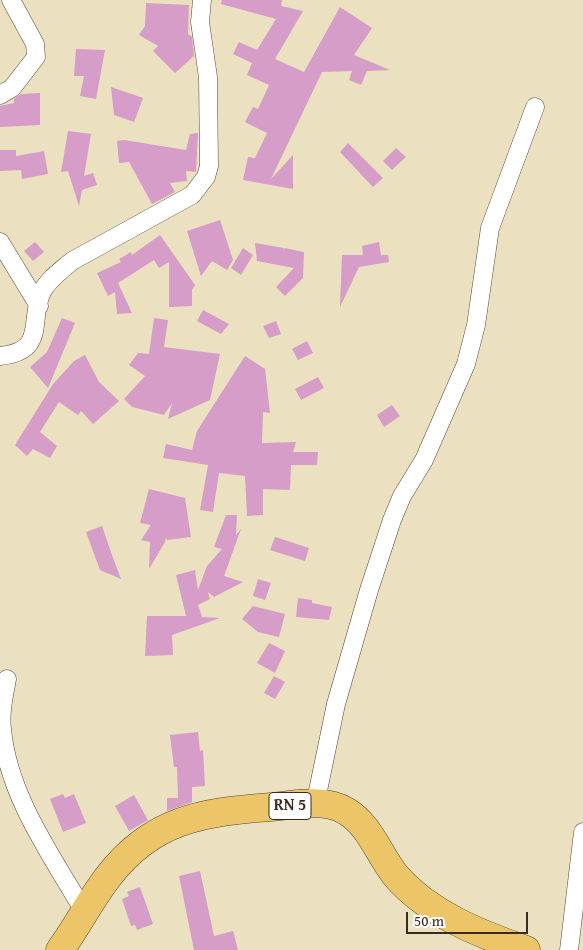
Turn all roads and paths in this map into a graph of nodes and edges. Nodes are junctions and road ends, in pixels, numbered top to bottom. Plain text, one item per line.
1 (11, 0) edge
2 (202, 0) edge
3 (0, 95) edge
4 (535, 107) dead end
5 (0, 242) edge
6 (38, 306) junction
7 (0, 356) edge
8 (7, 679) dead end
9 (316, 804) junction
10 (583, 832) edge
11 (85, 913) junction
12 (60, 950) edge
13 (526, 950) edge
14 (569, 950) edge

1 - 3 street
2 - 6 street
4 - 9 street
5 - 6 street
6 - 7 street
8 - 11 street
9 - 11 main road, RN 5
9 - 13 main road, RN 5
10 - 14 street
11 - 12 main road, RN 5

